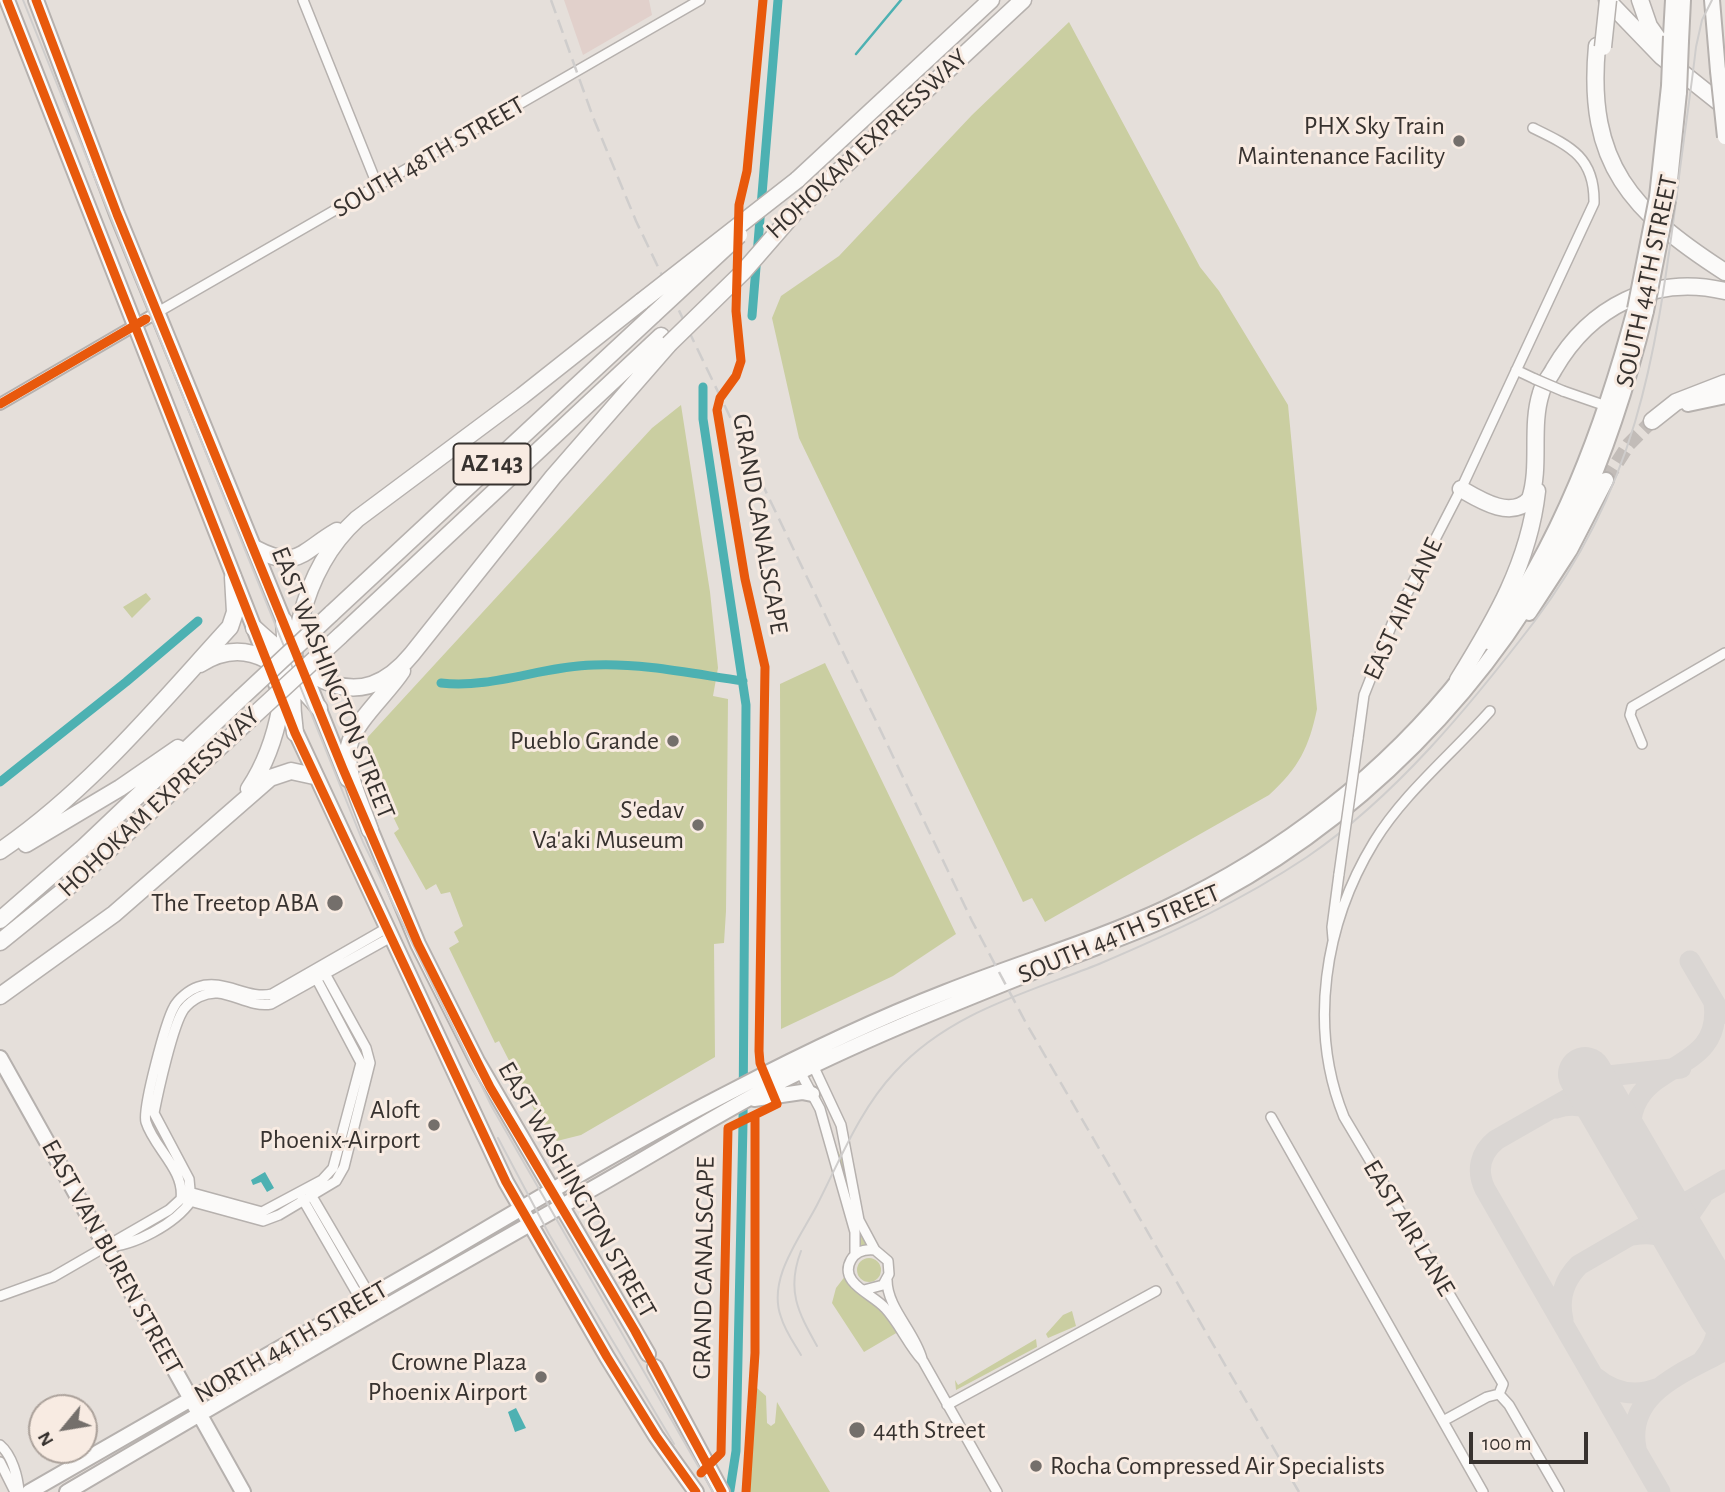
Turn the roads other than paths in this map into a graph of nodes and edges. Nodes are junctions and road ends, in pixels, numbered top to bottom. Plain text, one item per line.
1 (7, 0) edge
2 (36, 0) edge
3 (303, 0) edge
4 (700, 0) edge
5 (991, 0) edge
6 (1023, 0) edge
7 (1035, 0) edge
8 (1599, 0) edge
9 (1607, 0) edge
10 (1640, 0) edge
11 (1672, 0) edge
12 (1683, 0) edge
13 (1712, 0) edge
14 (1676, 38) junction
15 (973, 45) junction
16 (1600, 46) junction
17 (1661, 56) junction
18 (1712, 96) junction
19 (1725, 107) edge
20 (1532, 128) dead end
21 (1725, 137) edge
22 (797, 180) junction
23 (378, 187) junction
24 (1725, 272) edge
25 (1725, 290) edge
26 (158, 312) junction
27 (137, 324) junction
28 (665, 340) junction
29 (1555, 368) junction
30 (1516, 369) junction
31 (1725, 383) edge
32 (1725, 396) edge
33 (0, 404) edge
34 (1611, 408) junction
35 (1652, 421) joint
36 (1606, 480) tunnel mouth
37 (1461, 489) junction
38 (357, 519) junction
39 (256, 549) junction
40 (233, 577) junction
41 (284, 621) joint
42 (254, 628) junction
43 (1725, 653) edge
44 (412, 654) junction
45 (265, 657) junction
46 (293, 666) junction
47 (192, 670) junction
48 (1465, 681) junction
49 (281, 697) junction
50 (241, 698) junction
51 (319, 708) joint
52 (1490, 711) dead end
53 (295, 733) junction
54 (1642, 744) dead end
55 (314, 776) junction
56 (234, 807) junction
57 (370, 830) junction
58 (0, 851) edge
59 (0, 858) edge
60 (45, 907) junction
61 (0, 920) edge
62 (389, 933) junction
63 (1333, 941) junction
64 (0, 943) edge
65 (0, 950) edge
66 (319, 973) junction
67 (2, 995) edge
68 (0, 1058) edge
69 (804, 1063) junction
70 (812, 1094) junction
71 (752, 1099) junction
72 (1271, 1117) dead end
73 (552, 1191) junction
74 (306, 1195) junction
75 (186, 1196) junction
76 (562, 1206) junction
77 (521, 1209) junction
78 (530, 1224) junction
79 (106, 1248) junction
80 (875, 1250) junction
81 (855, 1255) junction
82 (887, 1280) junction
83 (864, 1290) junction
84 (1156, 1291) dead end
85 (0, 1296) edge
86 (366, 1299) junction
87 (373, 1313) junction
88 (923, 1361) junction
89 (1499, 1394) junction
90 (191, 1399) junction
91 (947, 1405) junction
92 (199, 1414) junction
93 (1443, 1421) junction
94 (0, 1445) edge
95 (0, 1462) edge
96 (17, 1492) edge
97 (29, 1492) edge
98 (67, 1492) edge
99 (243, 1492) edge
100 (696, 1492) edge
101 (722, 1492) edge
102 (997, 1492) edge
103 (1483, 1492) edge
104 (1559, 1492) edge

1 - 27 main road, EAST WASHINGTON STREET
2 - 26 main road, EAST WASHINGTON STREET
3 - 23 street
4 - 23 street, SOUTH 48TH STREET
5 - 22 highway, HOHOKAM EXPRESSWAY / AZ 143
6 - 15 highway, HOHOKAM EXPRESSWAY / AZ 143
7 - 15 highway
8 - 16 highway
8 - 17 highway
9 - 16 highway, bridge
9 - 17 highway
10 - 18 highway
11 - 14 main road, SOUTH 44TH STREET
12 - 14 main road, SOUTH 44TH STREET
13 - 21 main road, bridge
14 - 34 main road, SOUTH 44TH STREET, bridge
15 - 28 highway, HOHOKAM EXPRESSWAY / AZ 143, bridge
16 - 24 highway
17 - 18 highway
18 - 19 highway
20 - 30 street, EAST AIR LANE
22 - 38 highway, bridge
22 - 50 highway, HOHOKAM EXPRESSWAY / AZ 143, bridge
23 - 26 street, SOUTH 48TH STREET
25 - 29 highway
26 - 27 street
26 - 39 main road, EAST WASHINGTON STREET
27 - 33 street
27 - 40 main road, EAST WASHINGTON STREET
28 - 44 highway
28 - 60 highway, HOHOKAM EXPRESSWAY / AZ 143, bridge
29 - 37 highway
29 - 48 highway
30 - 34 street, bridge
30 - 37 street, EAST AIR LANE
31 - 35 highway
32 - 35 main road
34 - 48 main road, SOUTH 44TH STREET
36 - 48 main road
37 - 63 street, EAST AIR LANE, bridge
38 - 39 highway
38 - 46 highway
39 - 41 main road, EAST WASHINGTON STREET
40 - 42 main road, EAST WASHINGTON STREET
40 - 47 highway
41 - 46 highway
42 - 45 main road, EAST WASHINGTON STREET
42 - 46 highway
43 - 54 street
44 - 46 highway
44 - 57 highway
45 - 46 highway
45 - 47 highway
45 - 49 main road, EAST WASHINGTON STREET
46 - 49 highway
46 - 51 highway
46 - 53 highway
47 - 58 highway
48 - 69 main road, SOUTH 44TH STREET
49 - 53 main road, EAST WASHINGTON STREET
49 - 56 highway
50 - 59 highway
50 - 61 highway, HOHOKAM EXPRESSWAY / AZ 143
51 - 57 main road, EAST WASHINGTON STREET
52 - 63 street, EAST AIR LANE
53 - 55 main road, EAST WASHINGTON STREET
55 - 56 highway
55 - 62 main road, EAST WASHINGTON STREET
56 - 67 highway
57 - 73 main road, EAST WASHINGTON STREET
60 - 64 highway, HOHOKAM EXPRESSWAY / AZ 143
60 - 65 highway
62 - 66 street
62 - 77 main road, EAST WASHINGTON STREET
63 - 89 street, EAST AIR LANE
66 - 74 street
66 - 75 street
68 - 79 main road, EAST VAN BUREN STREET
69 - 70 street
69 - 71 main road, SOUTH 44TH STREET
69 - 73 main road, SOUTH 44TH STREET
69 - 80 street
70 - 71 main road
70 - 81 street
71 - 76 main road, SOUTH 44TH STREET
72 - 93 street
73 - 76 main road, EAST WASHINGTON STREET
73 - 77 main road, NORTH 44TH STREET
74 - 75 street
74 - 86 street
75 - 79 street
76 - 78 main road, NORTH 44TH STREET
76 - 101 main road, EAST WASHINGTON STREET
77 - 78 main road, EAST WASHINGTON STREET
77 - 86 main road, NORTH 44TH STREET
78 - 87 main road, NORTH 44TH STREET
78 - 100 main road, EAST WASHINGTON STREET
79 - 85 street
79 - 90 main road, EAST VAN BUREN STREET
80 - 81 street
80 - 82 street
81 - 83 street
82 - 83 street
82 - 88 street
83 - 88 street
84 - 91 street
86 - 87 street
86 - 90 main road, NORTH 44TH STREET
87 - 92 main road, NORTH 44TH STREET
88 - 91 street
89 - 93 street
89 - 104 street, EAST AIR LANE
90 - 92 main road, EAST VAN BUREN STREET
90 - 97 main road, NORTH 44TH STREET
91 - 102 street
92 - 98 main road, NORTH 44TH STREET
92 - 99 main road, EAST VAN BUREN STREET
93 - 103 street
94 - 96 street
95 - 96 street

